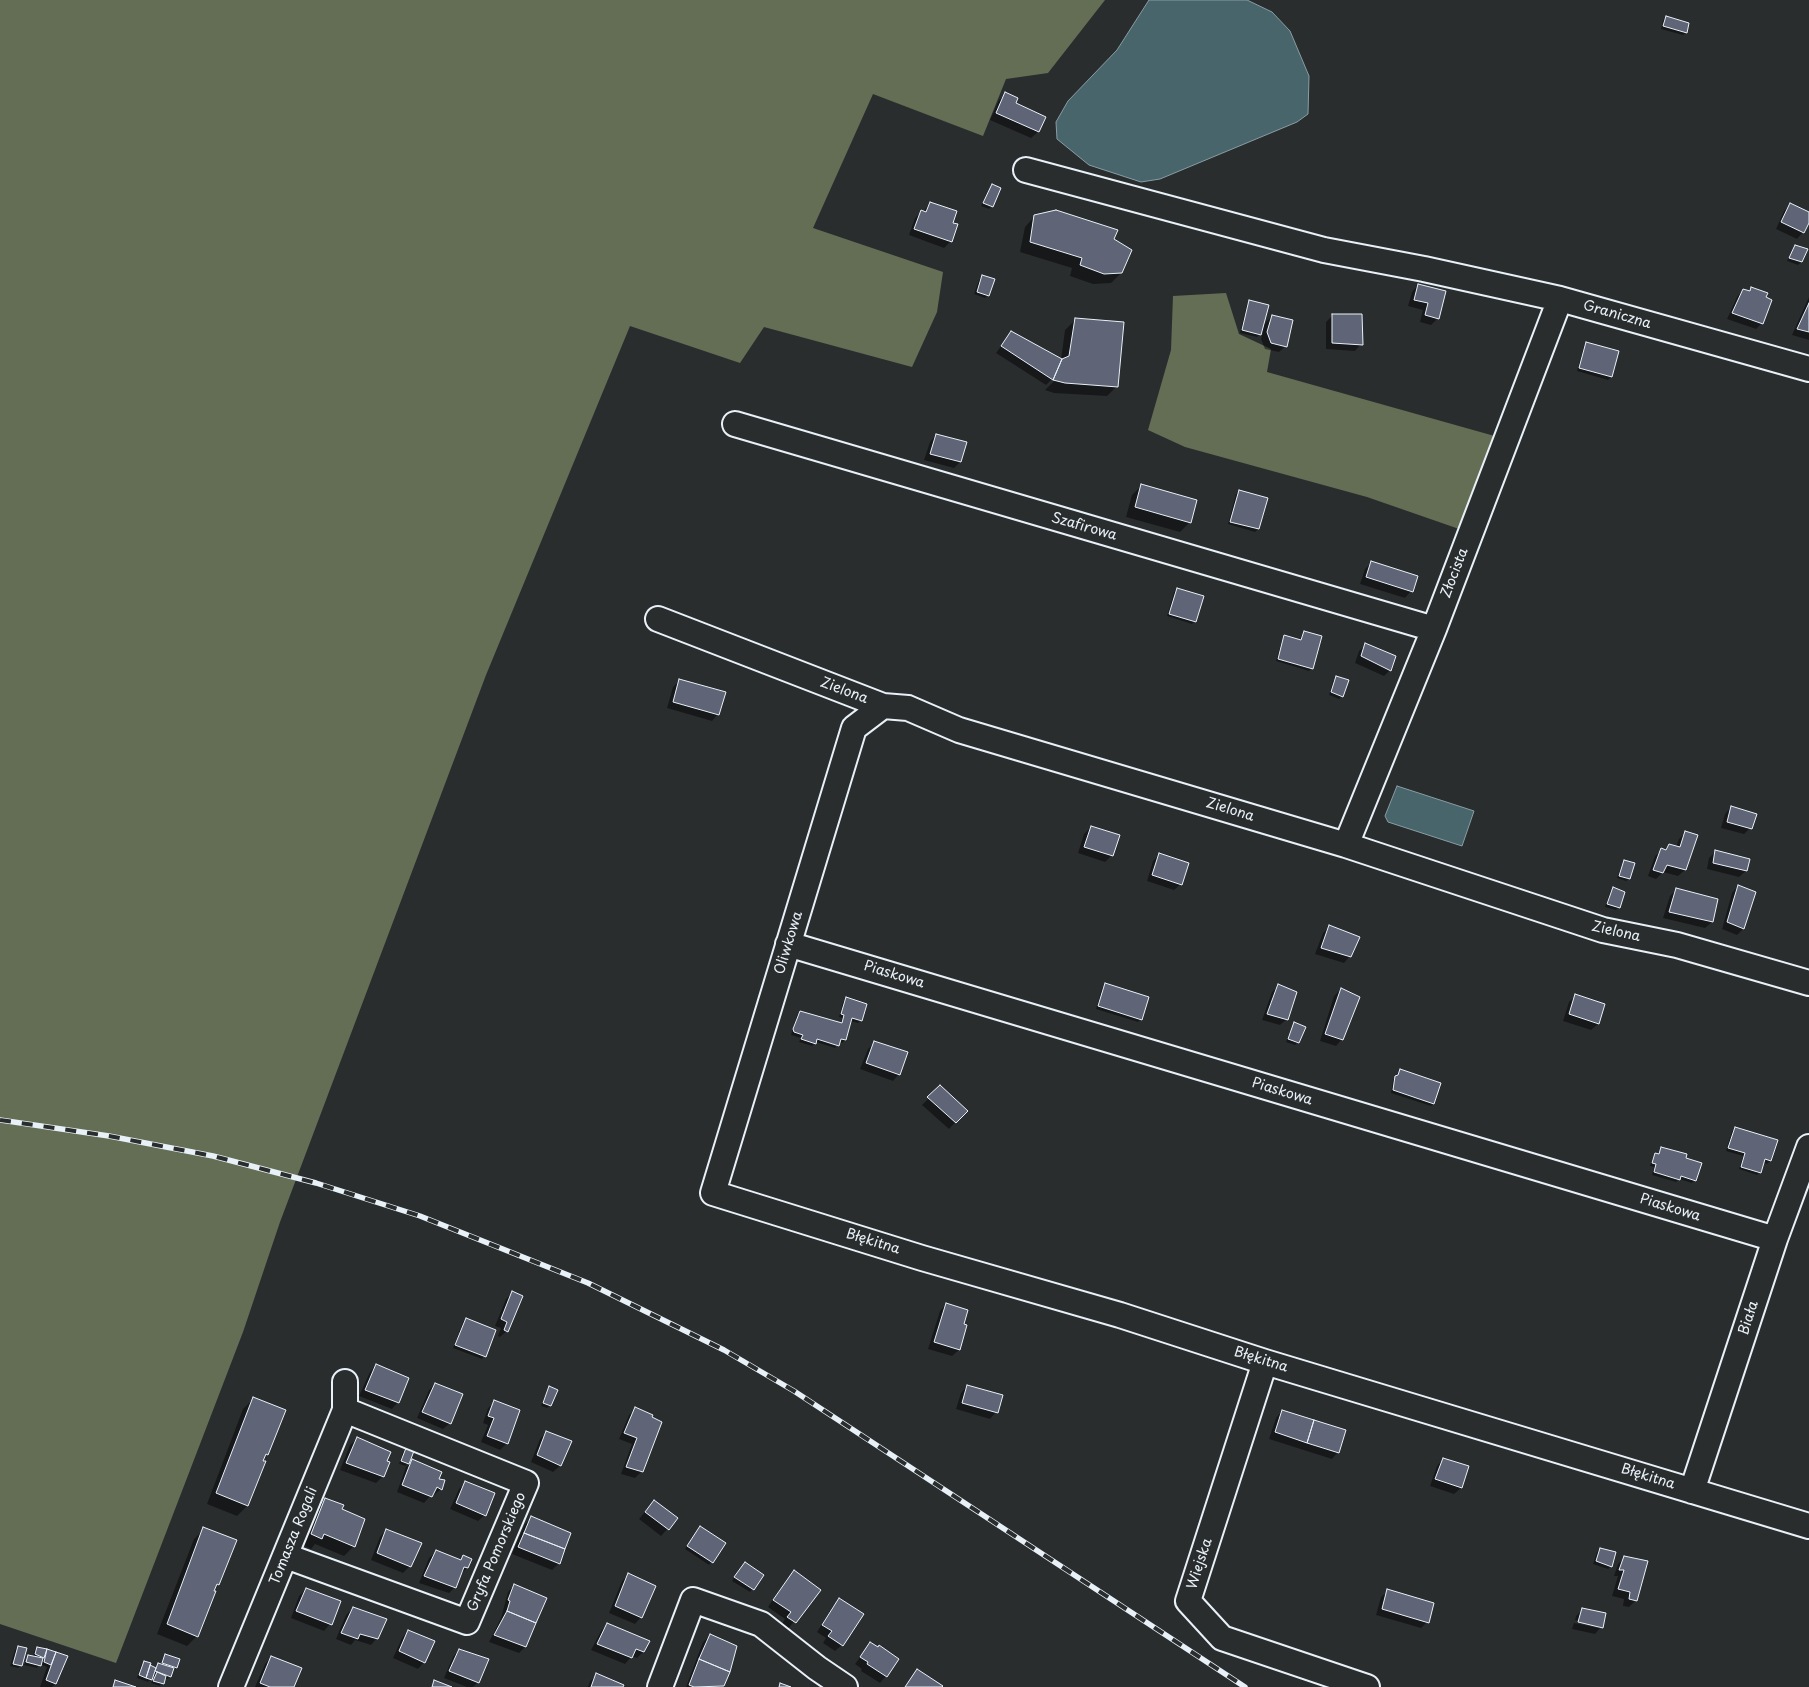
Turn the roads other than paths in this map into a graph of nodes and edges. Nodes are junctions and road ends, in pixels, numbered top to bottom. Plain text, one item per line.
1 (1026, 170) dead end
2 (1560, 299) junction
3 (1809, 368) edge
4 (735, 424) dead end
5 (658, 618) dead end
6 (1434, 629) junction
7 (883, 706) junction
8 (1346, 845) junction
9 (788, 944) junction
10 (1809, 983) edge
11 (1809, 1147) edge
12 (713, 1193) joint
13 (1774, 1239) junction
14 (1265, 1362) junction
15 (345, 1382) dead end
16 (345, 1410) junction
17 (1692, 1490) junction
18 (1809, 1526) edge
19 (286, 1556) junction
20 (231, 1687) edge
21 (660, 1687) edge
22 (845, 1687) edge
23 (1367, 1687) edge

1 - 2 street, Graniczna
2 - 3 street, Graniczna
2 - 6 street, Złocista
4 - 6 street, Szafirowa
5 - 7 street, Zielona
6 - 8 street, Złocista
7 - 8 street, Zielona
7 - 9 street, Oliwkowa
8 - 10 street, Zielona
9 - 12 street, Oliwkowa
9 - 13 street, Piaskowa
11 - 13 street, Biała
12 - 14 street, Błękitna
13 - 17 street, Biała
14 - 17 street, Błękitna
14 - 23 street, Wiejska
15 - 16 street, Tomasza Rogali
16 - 19 street, Tomasza Rogali
16 - 19 street, Gryfa Pomorskiego
17 - 18 street, Błękitna
19 - 20 street, Tomasza Rogali
21 - 22 street

